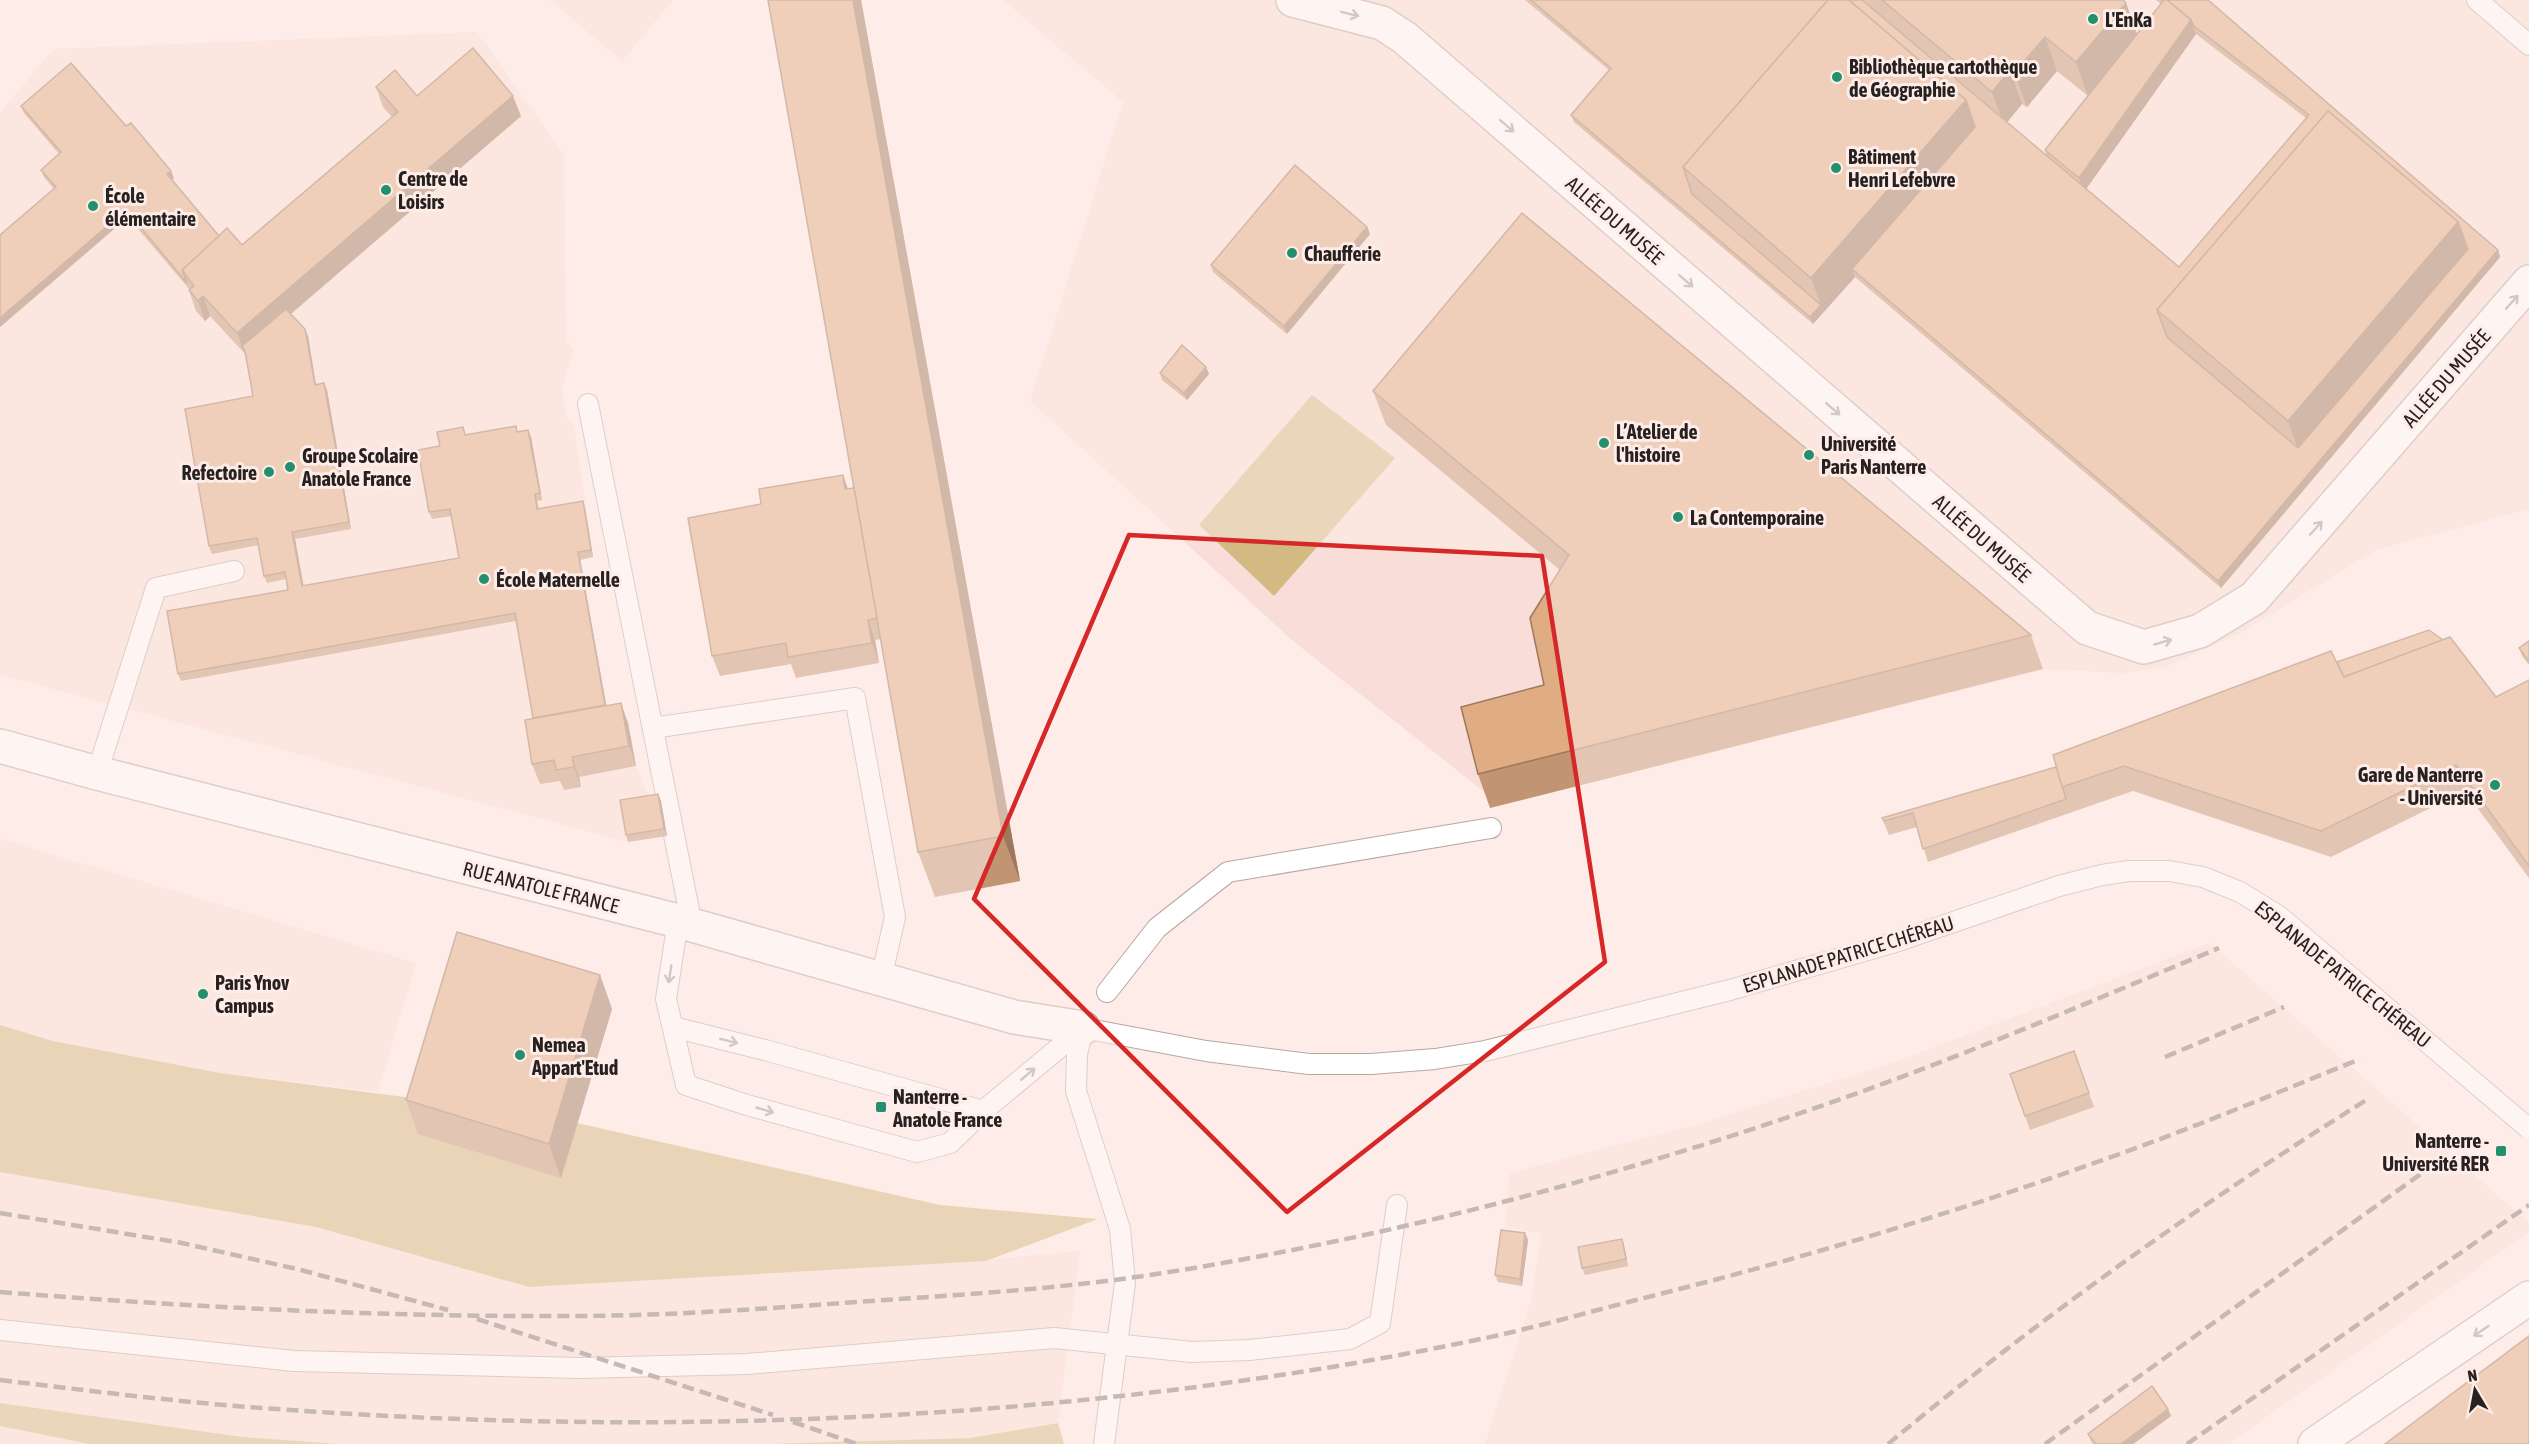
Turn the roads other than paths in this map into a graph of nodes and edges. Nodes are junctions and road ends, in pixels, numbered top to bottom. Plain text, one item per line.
1 (1293, 0) edge
2 (2476, 0) edge
3 (2529, 45) edge
4 (2529, 282) edge
5 (588, 404) dead end
6 (234, 571) dead end
7 (653, 729) junction
8 (0, 746) edge
9 (96, 773) junction
10 (1491, 828) dead end
11 (685, 923) junction
12 (881, 979) junction
13 (1107, 992) dead end
14 (673, 1027) junction
15 (1083, 1028) junction
16 (983, 1111) junction
17 (2529, 1129) edge
18 (1397, 1205) dead end
19 (2529, 1298) edge
20 (0, 1330) edge
21 (1117, 1343) junction
22 (1104, 1444) edge
23 (2315, 1444) edge

1 -> 4 street, ALLÉE DU MUSÉE
2 - 3 lane
5 - 7 lane
6 - 9 lane
7 - 11 lane
7 - 12 lane
8 - 9 street, RUE ANATOLE FRANCE
9 - 11 street, RUE ANATOLE FRANCE
10 - 13 lane
11 - 12 street, RUE ANATOLE FRANCE
11 -> 14 lane
12 - 15 street, RUE ANATOLE FRANCE
14 -> 16 lane
14 -> 16 lane
16 -> 15 lane
15 - 17 lane, ESPLANADE PATRICE CHÉREAU, bridge
15 - 21 lane
18 - 21 lane
19 -> 23 street
20 - 21 lane
21 - 22 lane

